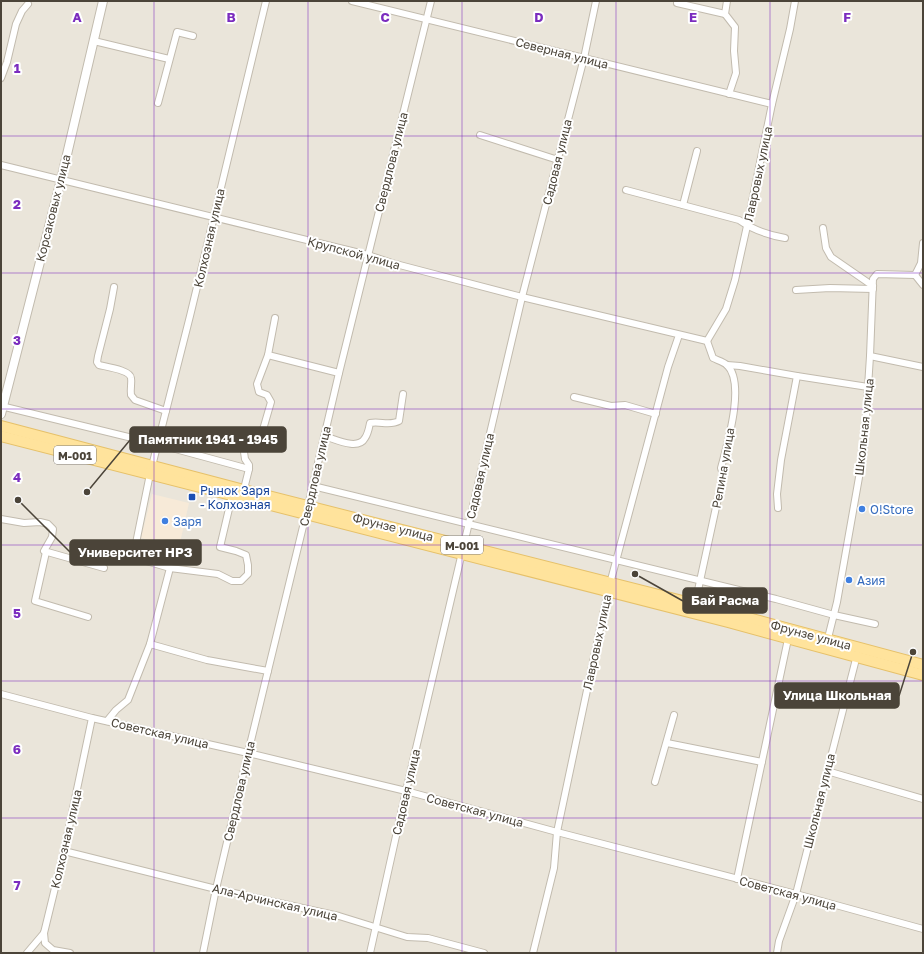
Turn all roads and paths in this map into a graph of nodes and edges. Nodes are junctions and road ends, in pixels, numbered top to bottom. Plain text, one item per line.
1 (103, 1) edge
2 (266, 1) edge
3 (352, 1) edge
4 (431, 1) edge
5 (596, 1) edge
6 (727, 1) edge
7 (795, 1) edge
8 (677, 2) dead end
9 (28, 4) dead end
10 (724, 14) junction
11 (427, 19) junction
12 (193, 36) dead end
13 (94, 41) junction
14 (584, 58) junction
15 (169, 59) junction
16 (1, 78) edge
17 (729, 94) junction
18 (158, 103) dead end
19 (772, 104) junction
20 (480, 135) dead end
21 (697, 151) dead end
22 (558, 160) junction
23 (1, 165) edge
24 (61, 180) junction
25 (626, 190) dead end
26 (683, 205) junction
27 (213, 218) junction
28 (747, 226) junction
29 (823, 228) dead end
30 (785, 238) dead end
31 (923, 243) edge
32 (368, 255) junction
33 (915, 275) junction
34 (923, 285) edge
35 (114, 287) dead end
36 (873, 288) junction
37 (796, 290) dead end
38 (522, 297) junction
39 (275, 318) dead end
40 (679, 335) junction
41 (707, 341) junction
42 (268, 355) junction
43 (870, 356) junction
44 (727, 365) junction
45 (923, 367) edge
46 (339, 373) junction
47 (797, 376) junction
48 (868, 387) junction
49 (403, 394) dead end
50 (574, 397) dead end
51 (2, 409) edge
52 (166, 411) junction
53 (656, 414) junction
54 (1, 426) edge
55 (1, 436) edge
56 (324, 436) junction
57 (157, 444) junction
58 (151, 469) junction
59 (249, 469) junction
60 (313, 486) junction
61 (243, 494) junction
62 (232, 496) junction
63 (778, 508) dead end
64 (307, 510) junction
65 (1, 519) edge
66 (469, 524) junction
67 (463, 549) junction
68 (46, 552) junction
69 (616, 561) junction
70 (104, 568) dead end
71 (170, 568) junction
72 (700, 581) junction
73 (609, 587) junction
74 (695, 604) junction
75 (834, 615) junction
76 (88, 617) dead end
77 (875, 624) dead end
78 (788, 639) junction
79 (150, 644) junction
80 (827, 644) junction
81 (858, 653) junction
82 (923, 666) edge
83 (268, 671) junction
84 (923, 675) edge
85 (1, 694) edge
86 (674, 715) dead end
87 (92, 718) junction
88 (107, 721) junction
89 (667, 743) junction
90 (248, 753) junction
91 (762, 762) junction
92 (827, 770) junction
93 (655, 782) dead end
94 (406, 791) junction
95 (923, 799) edge
96 (557, 832) junction
97 (64, 851) junction
98 (737, 879) junction
99 (216, 889) junction
100 (796, 894) junction
101 (375, 926) junction
102 (923, 929) edge
103 (44, 933) junction
104 (27, 953) edge
105 (70, 953) edge
106 (203, 953) edge
107 (370, 953) edge
108 (484, 953) edge
109 (533, 953) edge
110 (777, 953) edge

1 - 13 street, Корсаковых улица
2 - 27 street, Колхозная улица
3 - 11 street, Северная улица
4 - 11 street, Свердлова улица
5 - 14 street, Садовая улица
6 - 10 street
7 - 19 street, Лавровых улица
8 - 10 street
9 - 16 street
10 - 17 street
11 - 14 street, Северная улица
11 - 32 street, Свердлова улица
12 - 15 street
13 - 15 street
13 - 24 street, Корсаковых улица
14 - 17 street, Северная улица
14 - 22 street, Садовая улица
15 - 18 street
17 - 19 street, Северная улица
19 - 28 street, Лавровых улица
20 - 22 street
21 - 26 street
22 - 38 street, Садовая улица
23 - 24 street, Крупской улица
24 - 27 street, Крупской улица
24 - 51 street, Корсаковых улица
25 - 26 street
26 - 28 street
27 - 32 street, Крупской улица
27 - 52 street, Колхозная улица
28 - 30 street
28 - 41 street, Лавровых улица
29 - 36 street
31 - 33 street
32 - 38 street, Крупской улица
32 - 46 street, Свердлова улица
33 - 34 street
33 - 36 street
35 - 52 street
36 - 37 street
36 - 43 street, Школьная улица
38 - 40 street, Крупской улица
38 - 66 street, Садовая улица
39 - 42 street
40 - 41 street, Крупской улица
40 - 53 street, Лавровых улица
41 - 44 street, Репина улица
42 - 46 street
42 - 59 street
43 - 45 street
43 - 48 street, Школьная улица
44 - 47 street
44 - 72 street, Репина улица
46 - 56 street, Свердлова улица
47 - 48 street
47 - 63 street
48 - 75 street, Школьная улица
49 - 56 street
50 - 53 street
51 - 57 street
52 - 57 street, Колхозная улица
53 - 69 street, Лавровых улица
54 - 58 main road, Фрунзе улица / M-001
55 - 58 main road, Фрунзе улица / M-001
56 - 60 street, Свердлова улица
57 - 58 street, Колхозная улица
57 - 59 street
58 - 61 main road, Фрунзе улица / M-001
58 - 62 main road, Фрунзе улица / M-001
58 - 71 street, Колхозная улица
59 - 61 street
60 - 64 street, Свердлова улица
60 - 66 street
61 - 62 main road, Фрунзе улица / M-001
61 - 64 main road, Фрунзе улица / M-001
62 - 71 street
64 - 67 main road, Фрунзе улица / M-001
64 - 83 street, Свердлова улица
65 - 68 street
66 - 67 street, Садовая улица
66 - 69 street
67 - 73 main road, Фрунзе улица / M-001
67 - 94 street, Садовая улица
68 - 70 street
68 - 76 street
69 - 72 street
69 - 73 street, Лавровых улица
71 - 79 street
72 - 74 street, Репина улица
72 - 75 street
73 - 74 main road, Фрунзе улица / M-001
73 - 78 main road, Фрунзе улица / M-001
73 - 96 street, Лавровых улица
74 - 80 main road, Фрунзе улица / M-001
75 - 77 street
75 - 80 street, Школьная улица
78 - 80 main road, Фрунзе улица / M-001
78 - 91 street
79 - 83 street
79 - 88 street
80 - 81 main road, Фрунзе улица / M-001
81 - 82 main road, Фрунзе улица / M-001
81 - 84 main road, Фрунзе улица / M-001
81 - 92 street, Школьная улица
83 - 90 street, Свердлова улица
85 - 87 street, Советская улица
86 - 89 street
87 - 88 street, Советская улица
87 - 97 street, Колхозная улица
88 - 90 street, Советская улица
89 - 91 street
89 - 93 street
90 - 94 street, Советская улица
90 - 99 street, Свердлова улица
91 - 98 street
92 - 95 street
92 - 100 street, Школьная улица
94 - 96 street, Советская улица
94 - 101 street, Садовая улица
96 - 98 street, Советская улица
96 - 109 street, Лавровых улица
97 - 99 street, Ала-Арчинская улица
97 - 103 street, Колхозная улица
98 - 100 street, Советская улица
99 - 101 street, Ала-Арчинская улица
99 - 106 street, Свердлова улица
100 - 102 street, Советская улица
100 - 110 street, Школьная улица
101 - 107 street, Садовая улица
101 - 108 street, Ала-Арчинская улица
103 - 104 street, Колхозная улица
103 - 105 street

